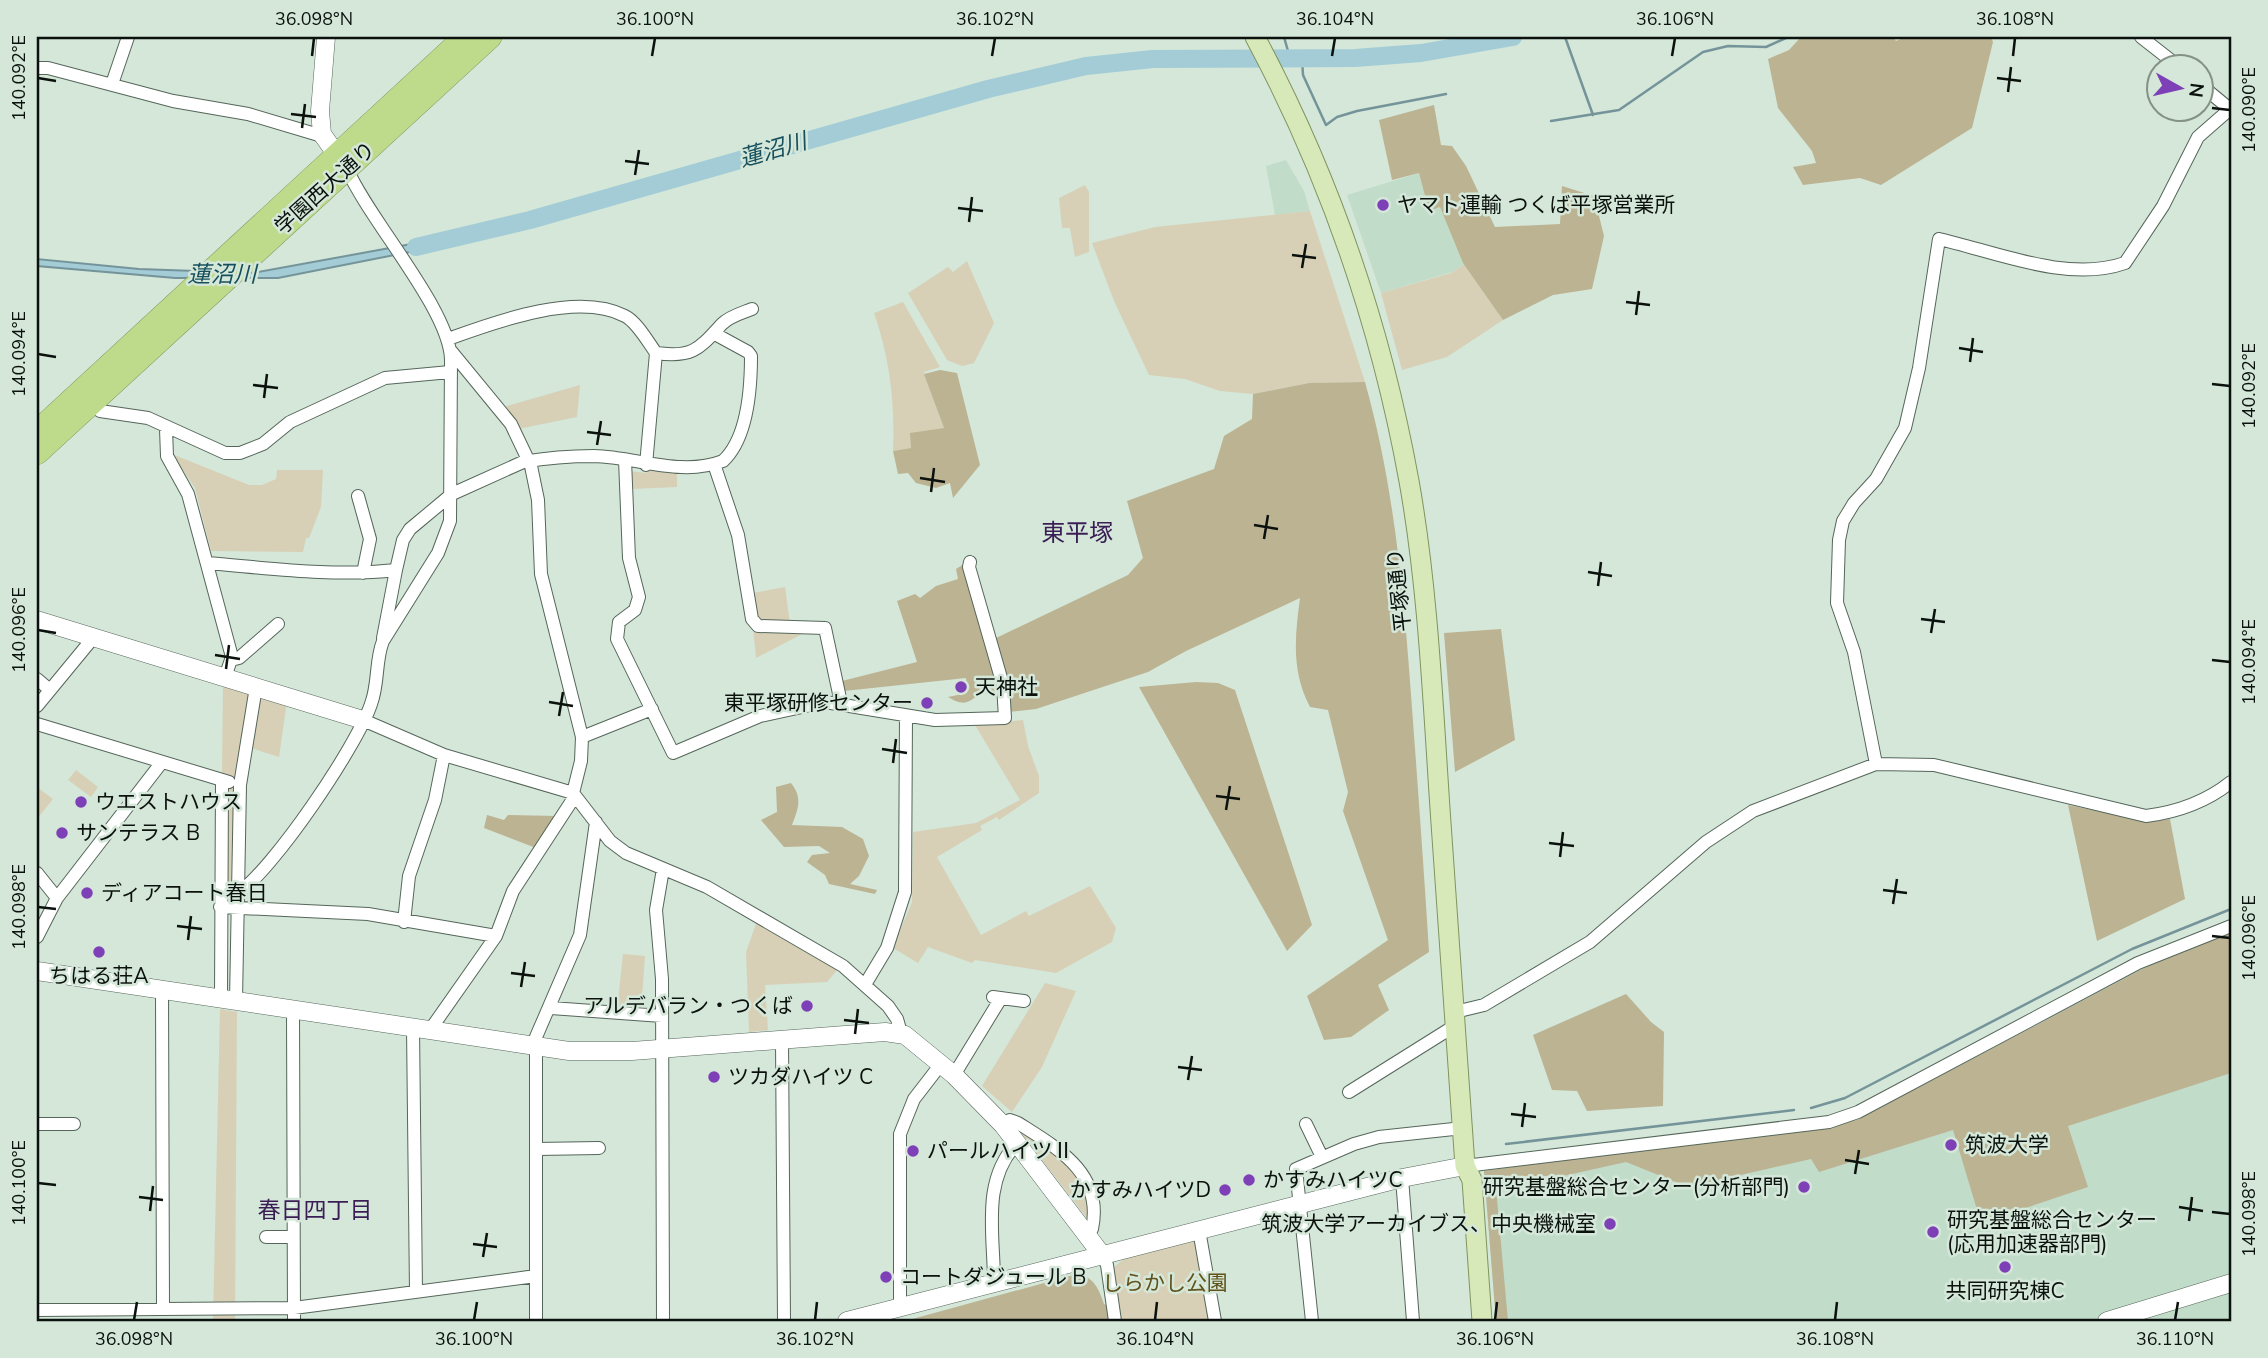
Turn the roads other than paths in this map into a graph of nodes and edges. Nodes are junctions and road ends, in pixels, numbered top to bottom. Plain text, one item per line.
1 (128, 37) edge
2 (326, 37) edge
3 (465, 37) edge
4 (490, 37) edge
5 (2141, 37) edge
6 (1258, 44) edge
7 (2160, 52) edge
8 (37, 68) edge
9 (112, 84) junction
10 (2216, 97) edge
11 (2231, 109) edge
12 (322, 136) junction
13 (342, 162) junction
14 (752, 309) dead end
15 (715, 334) junction
16 (449, 345) junction
17 (656, 353) junction
18 (450, 372) junction
19 (91, 403) junction
20 (166, 429) junction
21 (37, 432) edge
22 (37, 453) edge
23 (625, 460) junction
24 (529, 461) junction
25 (714, 464) junction
26 (646, 465) junction
27 (452, 494) junction
28 (358, 496) dead end
29 (207, 562) junction
30 (970, 562) dead end
31 (396, 570) junction
32 (363, 573) junction
33 (37, 620) edge
34 (278, 624) dead end
35 (93, 638) junction
36 (383, 641) junction
37 (228, 669) junction
38 (37, 679) edge
39 (256, 687) junction
40 (50, 690) junction
41 (841, 703) junction
42 (37, 706) edge
43 (652, 709) junction
44 (906, 716) junction
45 (363, 720) junction
46 (37, 724) edge
47 (582, 737) junction
48 (444, 755) junction
49 (162, 762) junction
50 (1876, 764) junction
51 (222, 780) junction
52 (2231, 782) edge
53 (240, 785) junction
54 (574, 794) junction
55 (596, 822) junction
56 (663, 869) junction
57 (37, 873) edge
58 (237, 894) junction
59 (57, 898) junction
60 (220, 907) junction
61 (237, 908) junction
62 (404, 922) junction
63 (2231, 926) edge
64 (496, 936) junction
65 (37, 937) edge
66 (37, 971) edge
67 (866, 983) junction
68 (162, 989) junction
69 (229, 999) junction
70 (1024, 1001) dead end
71 (551, 1008) junction
72 (293, 1009) junction
73 (662, 1016) junction
74 (1455, 1019) junction
75 (421, 1029) junction
76 (901, 1034) junction
77 (782, 1040) junction
78 (535, 1047) junction
79 (662, 1049) junction
80 (948, 1069) junction
81 (1349, 1092) dead end
82 (37, 1124) edge
83 (74, 1124) dead end
84 (1306, 1124) dead end
85 (1003, 1125) junction
86 (1463, 1128) junction
87 (1017, 1143) junction
88 (599, 1148) dead end
89 (536, 1149) junction
90 (1322, 1157) junction
91 (1465, 1166) junction
92 (1402, 1178) junction
93 (1299, 1204) junction
94 (1199, 1230) junction
95 (1086, 1233) junction
96 (265, 1237) dead end
97 (293, 1237) junction
98 (1102, 1255) junction
99 (536, 1276) junction
100 (994, 1282) junction
101 (2231, 1283) edge
102 (416, 1292) junction
103 (900, 1307) junction
104 (163, 1309) junction
105 (37, 1310) edge
106 (294, 1315) edge
107 (536, 1321) edge
108 (663, 1321) edge
109 (784, 1321) edge
110 (847, 1321) edge
111 (1115, 1321) edge
112 (1215, 1321) edge
113 (1312, 1321) edge
114 (1413, 1321) edge
115 (1469, 1321) edge
116 (1482, 1321) edge
117 (2107, 1321) edge

1 - 9 street
2 - 12 street
3 - 13 highway, 学園西大通り
4 - 13 highway, 学園西大通り
5 - 7 street
6 - 74 main road, 平塚通り
8 - 9 street
9 - 12 street
10 - 11 street
11 - 50 street
12 - 13 street
13 - 16 street
13 - 19 highway, 学園西大通り
13 - 21 highway, 学園西大通り
14 - 15 street
15 - 17 street
15 - 25 street
16 - 17 street
16 - 18 street
16 - 24 street
17 - 26 street
18 - 20 street
18 - 27 street
19 - 20 street
19 - 22 highway, 学園西大通り
20 - 29 street
23 - 24 street
23 - 26 street
23 - 43 street
24 - 27 street
24 - 47 street
25 - 26 street
25 - 41 street
27 - 31 street
27 - 36 street
28 - 32 street
29 - 32 street
29 - 37 street
30 - 44 street
31 - 32 street
31 - 36 street
33 - 35 street
34 - 37 street
35 - 37 street
35 - 40 street
36 - 45 street
37 - 39 street
38 - 40 street
39 - 45 street
39 - 53 street
40 - 42 street
41 - 43 street
41 - 44 street
43 - 47 street
44 - 67 street
45 - 48 street
45 - 58 street
46 - 49 street
47 - 54 street
48 - 54 street
48 - 62 street
49 - 51 street
49 - 59 street
50 - 52 street
50 - 74 street
51 - 53 street
51 - 60 street
53 - 58 street
54 - 55 street
54 - 64 street
55 - 56 street
55 - 71 street
56 - 67 street
56 - 73 street
57 - 59 street
58 - 61 street
59 - 65 street
60 - 61 street
60 - 69 street
61 - 62 street
61 - 69 street
62 - 64 street
63 - 91 street
64 - 75 street
66 - 68 street
67 - 76 street
68 - 69 street
68 - 104 street
69 - 72 street
70 - 80 street
71 - 73 street
71 - 78 street
72 - 75 street
72 - 97 street
73 - 79 street
74 - 81 street
74 - 86 main road, 平塚通り
75 - 78 street
75 - 102 street
76 - 77 street
76 - 80 street
77 - 79 street
77 - 109 street
78 - 79 street
78 - 89 street
79 - 108 street
80 - 85 street
80 - 103 street
82 - 83 street
84 - 90 street
85 - 87 street
85 - 95 street
86 - 90 street
86 - 91 main road, 平塚通り
87 - 95 street
87 - 100 street
88 - 89 street
89 - 99 street
90 - 93 street
91 - 92 street
91 - 115 main road, 平塚通り
91 - 116 main road, 平塚通り
92 - 93 street
92 - 114 street
93 - 94 street
93 - 113 street
94 - 98 street
94 - 112 street
95 - 98 street
96 - 97 street
97 - 106 street
98 - 100 street
98 - 111 street
99 - 102 street
99 - 107 street
100 - 103 street
101 - 117 street
102 - 106 street
103 - 110 street
104 - 105 street
104 - 106 street

